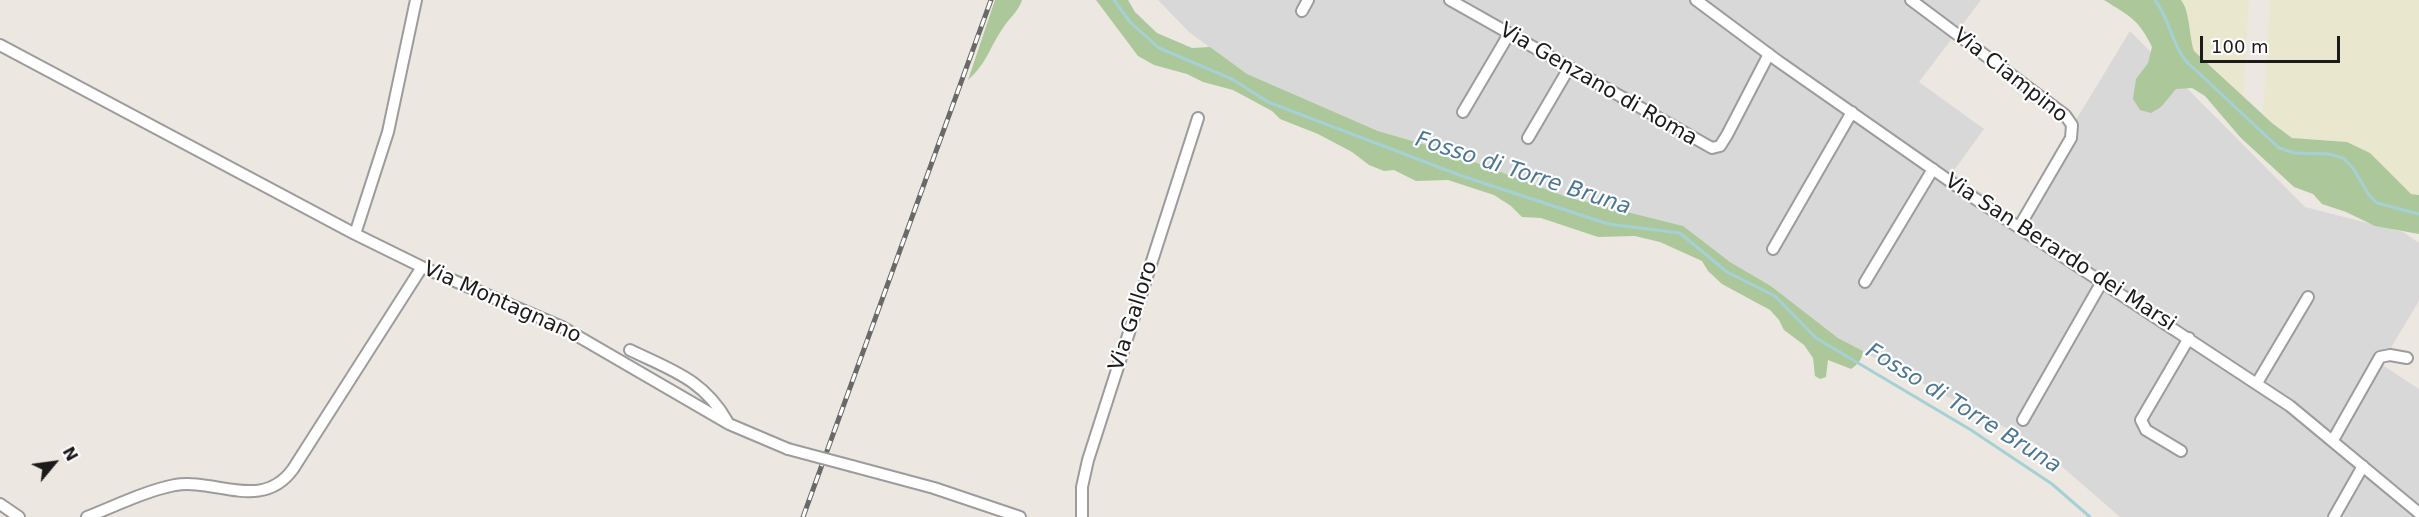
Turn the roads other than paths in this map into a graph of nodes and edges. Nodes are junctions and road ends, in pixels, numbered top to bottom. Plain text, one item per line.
1 (416, 0) edge
2 (1308, 0) edge
3 (1450, 0) edge
4 (1696, 0) edge
5 (1911, 0) edge
6 (1302, 10) dead end
7 (1509, 34) junction
8 (0, 45) edge
9 (1769, 54) junction
10 (1569, 68) junction
11 (1463, 112) dead end
12 (1852, 112) junction
13 (1198, 118) dead end
14 (1528, 138) dead end
15 (1933, 169) junction
16 (2019, 227) junction
17 (355, 234) junction
18 (1773, 249) dead end
19 (422, 267) junction
20 (2103, 280) junction
21 (1864, 282) dead end
22 (2308, 297) dead end
23 (2189, 338) junction
24 (630, 350) dead end
25 (2407, 358) dead end
26 (2257, 383) junction
27 (2023, 420) dead end
28 (729, 424) junction
29 (2333, 440) junction
30 (2181, 451) dead end
31 (2363, 466) junction
32 (0, 504) edge
33 (2419, 513) edge
34 (19, 517) edge
35 (87, 517) edge
36 (1020, 517) edge
37 (1082, 517) edge
38 (2334, 517) edge

1 - 17 street
2 - 6 street
3 - 7 street, Via Genzano di Roma
4 - 9 street, Via San Berardo dei Marsi
5 - 16 street, Via Ciampino
7 - 10 street, Via Genzano di Roma
7 - 11 street
8 - 17 street, Via Montagnano
9 - 10 street, Via Genzano di Roma
9 - 12 street, Via San Berardo dei Marsi
10 - 14 street
12 - 15 street, Via San Berardo dei Marsi
12 - 18 street
13 - 37 street, Via Galloro
15 - 16 street, Via San Berardo dei Marsi
15 - 21 street
16 - 20 street, Via San Berardo dei Marsi
17 - 19 street, Via Montagnano
19 - 28 street, Via Montagnano
19 - 35 street
20 - 23 street, Via San Berardo dei Marsi
20 - 27 street
22 - 26 street
23 - 26 street, Via San Berardo dei Marsi
23 - 30 street
24 - 28 street
25 - 29 street
26 - 29 street, Via San Berardo dei Marsi
28 - 36 street, Via Montagnano, bridge
29 - 31 street, Via San Berardo dei Marsi
31 - 33 street, Via San Berardo dei Marsi
31 - 38 street
32 - 34 street

